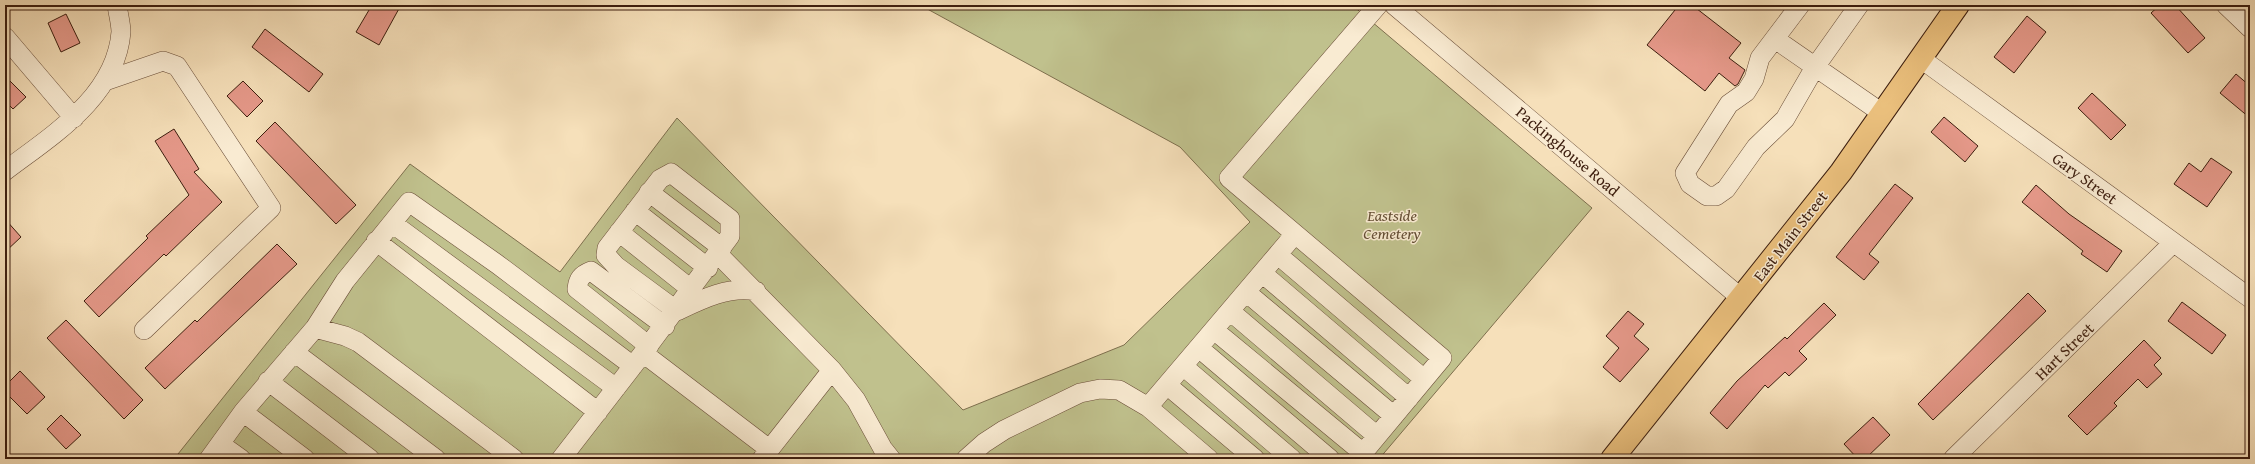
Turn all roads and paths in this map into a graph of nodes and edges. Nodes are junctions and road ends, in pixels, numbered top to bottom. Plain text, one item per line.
1 (116, 5) edge
2 (1378, 5) edge
3 (1394, 5) edge
4 (1800, 5) edge
5 (1859, 5) edge
6 (1958, 5) edge
7 (2226, 5) edge
8 (2250, 28) edge
9 (5, 37) edge
10 (1775, 39) junction
11 (1920, 58) junction
12 (1815, 68) junction
13 (105, 80) junction
14 (1882, 113) junction
15 (74, 118) junction
16 (5, 171) edge
17 (649, 192) junction
18 (635, 211) junction
19 (392, 223) junction
20 (619, 232) junction
21 (1295, 234) junction
22 (376, 241) junction
23 (2173, 243) junction
24 (1278, 255) junction
25 (716, 256) junction
26 (1262, 274) junction
27 (692, 290) junction
28 (756, 291) junction
29 (1246, 292) junction
30 (1740, 298) junction
31 (2250, 298) edge
32 (676, 311) junction
33 (1230, 311) junction
34 (665, 326) junction
35 (315, 328) junction
36 (144, 330) dead end
37 (1214, 330) junction
38 (1199, 348) junction
39 (294, 352) junction
40 (642, 355) junction
41 (1183, 366) junction
42 (832, 370) junction
43 (1424, 379) junction
44 (268, 382) junction
45 (1167, 385) junction
46 (616, 388) junction
47 (1408, 398) junction
48 (1148, 407) junction
49 (243, 412) junction
50 (598, 412) junction
51 (1394, 416) junction
52 (1377, 436) junction
53 (220, 444) junction
54 (766, 456) edge
55 (1360, 456) edge
56 (1958, 457) edge
57 (209, 459) edge
58 (241, 459) edge
59 (305, 459) edge
60 (370, 459) edge
61 (436, 459) edge
62 (514, 459) edge
63 (561, 459) edge
64 (892, 459) edge
65 (966, 459) edge
66 (1209, 459) edge
67 (1254, 459) edge
68 (1292, 459) edge
69 (1330, 459) edge
70 (1612, 459) edge

1 - 13 street
2 - 21 street
3 - 30 street, Packinghouse Road
4 - 10 street
5 - 12 street
6 - 11 main road, East Main Street
7 - 8 street
9 - 15 street
10 - 12 street
10 - 12 street
11 - 14 main road, East Main Street
11 - 23 street, Gary Street
12 - 14 street
13 - 15 street
13 - 36 street
14 - 30 main road, East Main Street
15 - 16 street
17 - 18 street
17 - 25 street
17 - 25 street
18 - 20 street
18 - 25 street
19 - 22 street
19 - 40 street
19 - 46 street
20 - 27 street
20 - 32 street
21 - 24 street
21 - 43 street
22 - 35 street
22 - 50 street
23 - 31 street, Gary Street
23 - 56 street, Hart Street
24 - 26 street
24 - 43 street
25 - 27 street
25 - 28 street
26 - 29 street
26 - 47 street
27 - 32 street
28 - 32 street
28 - 42 street
29 - 33 street
29 - 51 street
30 - 70 main road, East Main Street
32 - 34 street
33 - 37 street
33 - 52 street
34 - 40 street
34 - 40 street
35 - 39 street
35 - 62 street
37 - 38 street
37 - 55 street
38 - 41 street
38 - 69 street
39 - 44 street
39 - 61 street
40 - 46 street
40 - 54 street
41 - 45 street
41 - 68 street
42 - 54 street
42 - 64 street
43 - 47 street
44 - 49 street
44 - 60 street
45 - 48 street
45 - 67 street
46 - 50 street
47 - 51 street
48 - 65 street
48 - 66 street
49 - 53 street
49 - 59 street
50 - 63 street
51 - 52 street
52 - 55 street
53 - 57 street
53 - 58 street

